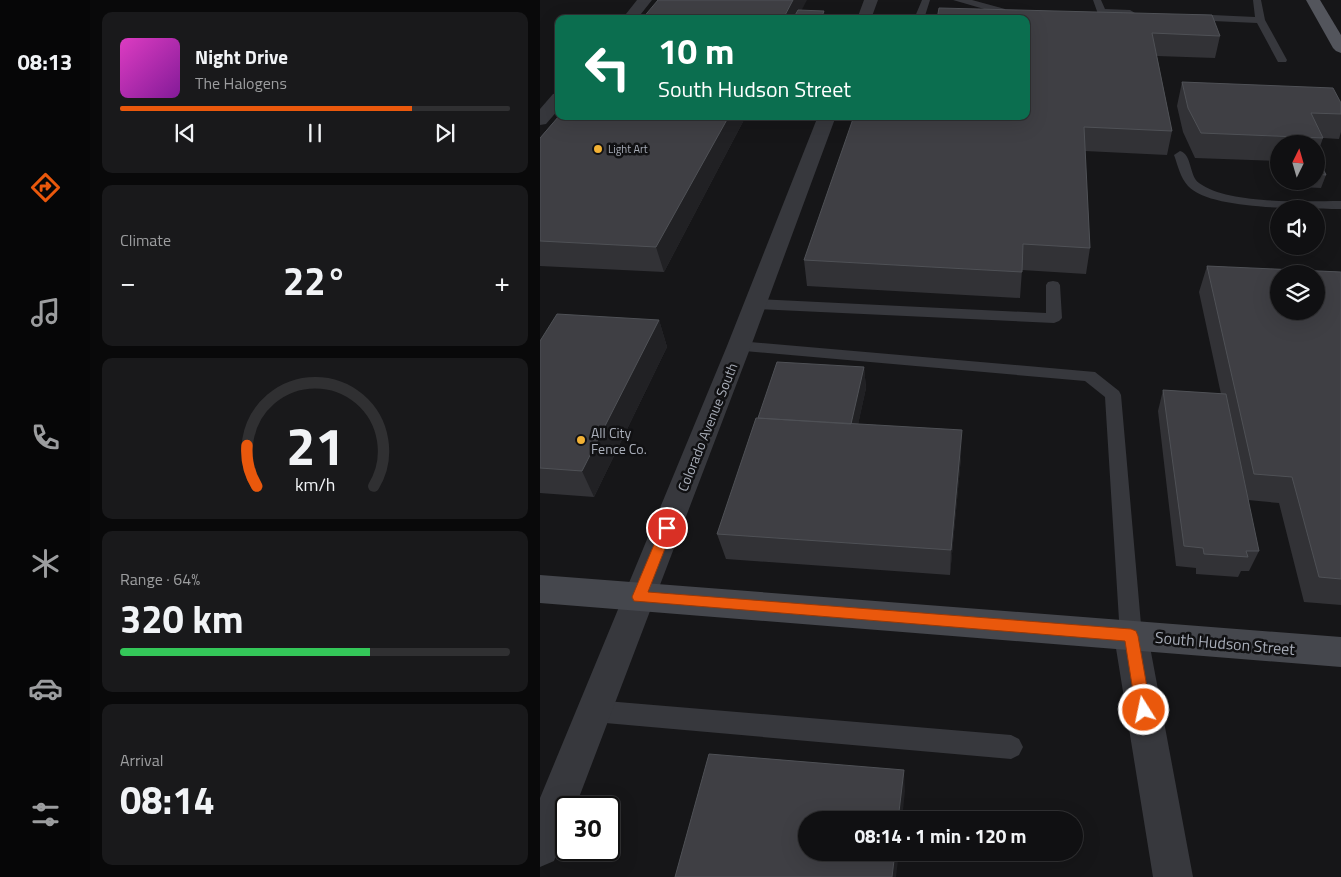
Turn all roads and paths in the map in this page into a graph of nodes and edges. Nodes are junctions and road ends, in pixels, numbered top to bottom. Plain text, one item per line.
1 (645, 0) edge
2 (871, 0) edge
3 (926, 0) edge
4 (956, 0) edge
5 (1097, 0) edge
6 (1257, 0) edge
7 (1313, 0) edge
8 (1141, 14) edge
9 (632, 15) edge
10 (865, 15) edge
11 (920, 15) edge
12 (1003, 15) edge
13 (1180, 16) edge
14 (1260, 20) junction
15 (1341, 48) edge
16 (1282, 60) dead end
17 (555, 103) edge
18 (540, 120) edge
19 (825, 120) edge
20 (1180, 155) dead end
21 (1341, 205) edge
22 (1053, 285) dead end
23 (755, 304) junction
24 (739, 346) junction
25 (540, 589) edge
26 (639, 597) junction
27 (1131, 636) junction
28 (1341, 652) edge
29 (594, 711) junction
30 (1011, 747) dead end
31 (540, 847) edge
32 (1173, 877) edge

1 - 9 street
2 - 10 street
3 - 11 lane
4 - 12 lane
5 - 8 lane
6 - 14 lane
7 - 15 main road
13 - 14 lane
14 - 16 lane
17 - 18 street
19 - 23 street, Colorado Avenue South
20 - 21 lane
22 - 23 lane
23 - 24 street, Colorado Avenue South
24 - 26 street, Colorado Avenue South
24 - 27 lane
25 - 26 street, South Hudson Street
26 - 27 street, South Hudson Street
26 - 29 street, Colorado Avenue South
27 - 28 street, South Hudson Street
27 - 32 street
29 - 30 lane
29 - 31 street, Colorado Avenue South

